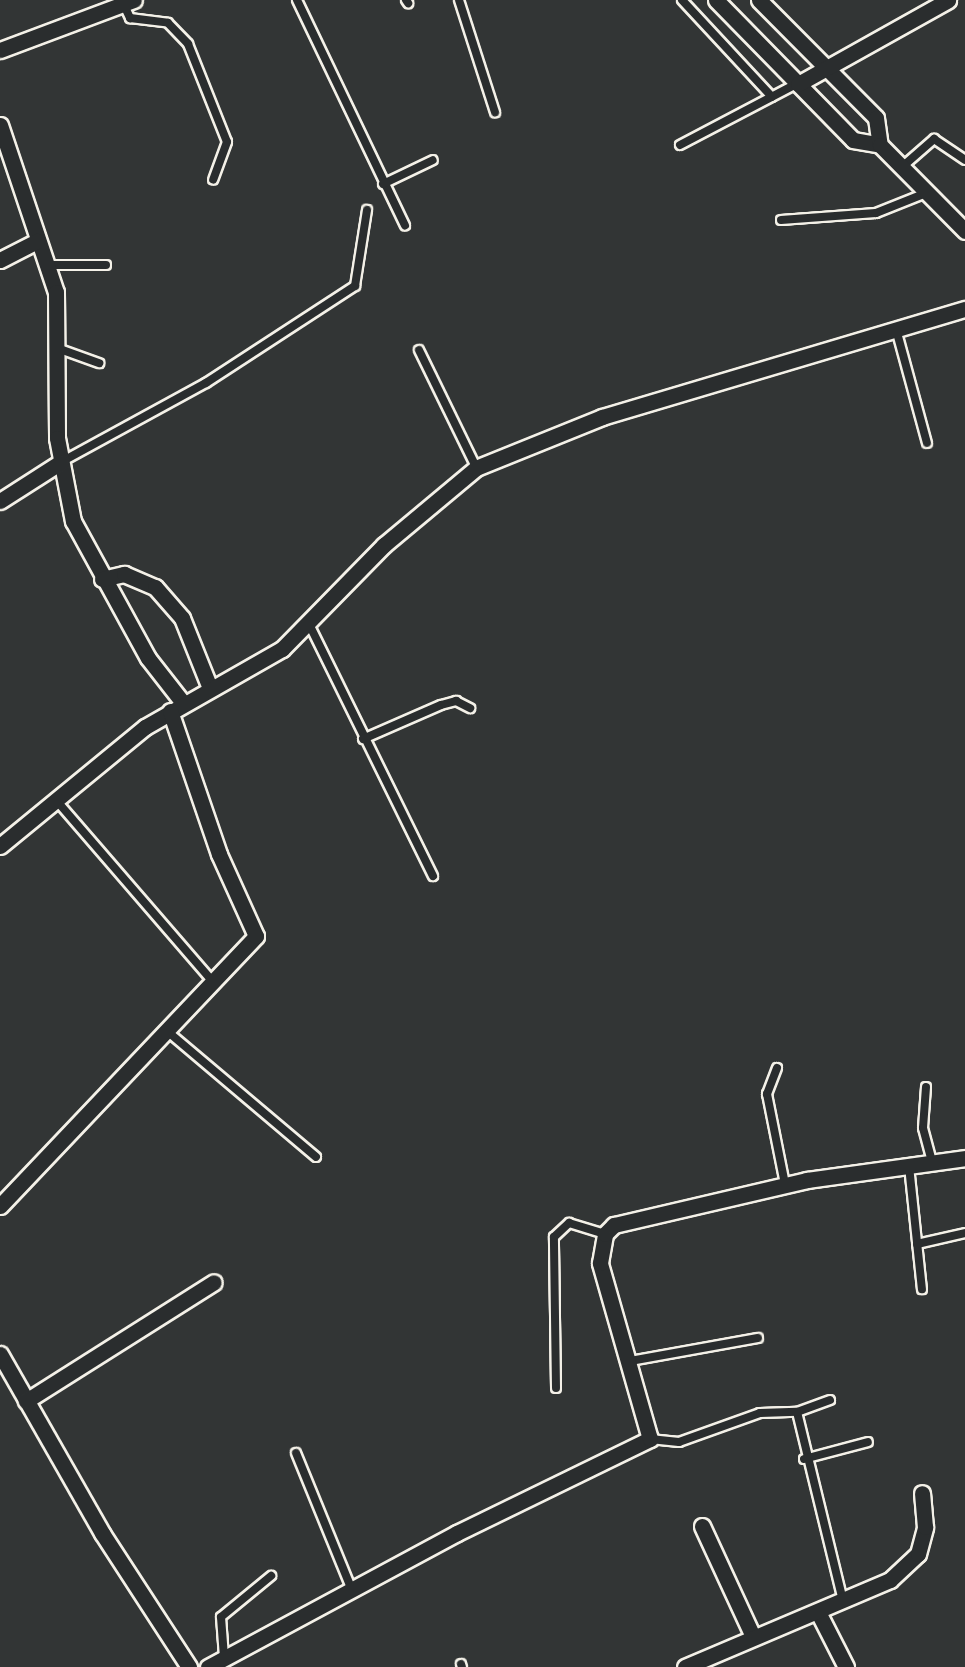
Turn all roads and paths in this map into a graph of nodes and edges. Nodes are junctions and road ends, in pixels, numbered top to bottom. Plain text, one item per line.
1 (297, 0) edge
2 (459, 0) edge
3 (682, 0) edge
4 (716, 0) edge
5 (760, 0) edge
6 (948, 0) edge
7 (129, 2) edge
8 (0, 50) edge
9 (827, 68) junction
10 (798, 84) junction
11 (772, 97) junction
12 (494, 112) dead end
13 (0, 125) edge
14 (680, 145) dead end
15 (880, 145) junction
16 (433, 160) dead end
17 (965, 160) edge
18 (902, 167) junction
19 (212, 180) dead end
20 (383, 184) junction
21 (926, 192) junction
22 (367, 210) dead end
23 (782, 220) dead end
24 (405, 225) dead end
25 (965, 231) edge
26 (37, 241) junction
27 (0, 260) edge
28 (46, 265) junction
29 (106, 265) dead end
30 (965, 309) edge
31 (896, 328) junction
32 (58, 348) junction
33 (419, 350) dead end
34 (99, 363) dead end
35 (927, 443) dead end
36 (61, 462) junction
37 (476, 468) junction
38 (0, 501) edge
39 (102, 579) junction
40 (309, 624) junction
41 (210, 688) junction
42 (176, 707) junction
43 (470, 708) dead end
44 (363, 739) junction
45 (56, 800) junction
46 (0, 846) edge
47 (433, 876) dead end
48 (213, 982) junction
49 (167, 1031) junction
50 (777, 1068) dead end
51 (926, 1087) dead end
52 (316, 1157) dead end
53 (965, 1158) edge
54 (932, 1164) junction
55 (909, 1166) junction
56 (785, 1185) junction
57 (0, 1206) edge
58 (965, 1233) edge
59 (605, 1234) junction
60 (917, 1244) junction
61 (214, 1282) dead end
62 (922, 1289) dead end
63 (758, 1338) dead end
64 (0, 1354) edge
65 (630, 1361) junction
66 (556, 1388) dead end
67 (830, 1400) dead end
68 (26, 1401) junction
69 (797, 1412) junction
70 (650, 1438) junction
71 (868, 1442) dead end
72 (296, 1453) dead end
73 (804, 1460) junction
74 (922, 1493) dead end
75 (702, 1526) dead end
76 (271, 1576) dead end
77 (352, 1590) junction
78 (844, 1603) junction
79 (818, 1612) junction
80 (752, 1634) junction
81 (224, 1658) junction
82 (190, 1667) edge
83 (208, 1667) edge
84 (684, 1667) edge
85 (846, 1667) edge

1 - 20 lane
2 - 12 lane
3 - 11 lane
4 - 10 street
5 - 9 street
6 - 9 street
7 - 8 street
7 - 19 lane
9 - 10 street
9 - 15 street
10 - 11 lane
10 - 15 street
11 - 14 lane
13 - 26 street
15 - 18 street
16 - 20 lane
17 - 18 lane
18 - 21 street
20 - 24 lane
21 - 23 lane
21 - 25 street
22 - 36 lane
26 - 27 street
26 - 28 street
28 - 29 lane
28 - 32 street
30 - 31 street
31 - 35 lane
31 - 37 street
32 - 34 lane
32 - 36 street
33 - 37 lane
36 - 38 street
36 - 39 street
37 - 40 street
39 - 41 street
39 - 42 street
40 - 41 street
40 - 44 lane
41 - 42 street
42 - 45 street
42 - 48 street
43 - 44 lane
44 - 47 lane
45 - 46 street
45 - 48 lane
48 - 49 street
49 - 52 lane
49 - 57 street
50 - 56 lane
51 - 54 lane
53 - 54 street
54 - 55 street
55 - 56 street
55 - 60 lane
56 - 59 street
58 - 60 lane
59 - 65 street
59 - 66 lane
60 - 62 lane
61 - 68 street
63 - 65 lane
64 - 68 street
65 - 70 street
67 - 69 lane
68 - 82 street
69 - 70 lane
69 - 73 lane
70 - 77 street
71 - 73 lane
72 - 77 lane
73 - 78 lane
74 - 78 street
75 - 80 street
76 - 81 lane
77 - 81 street
78 - 79 street
79 - 80 street
79 - 85 street
80 - 84 street
81 - 83 street

